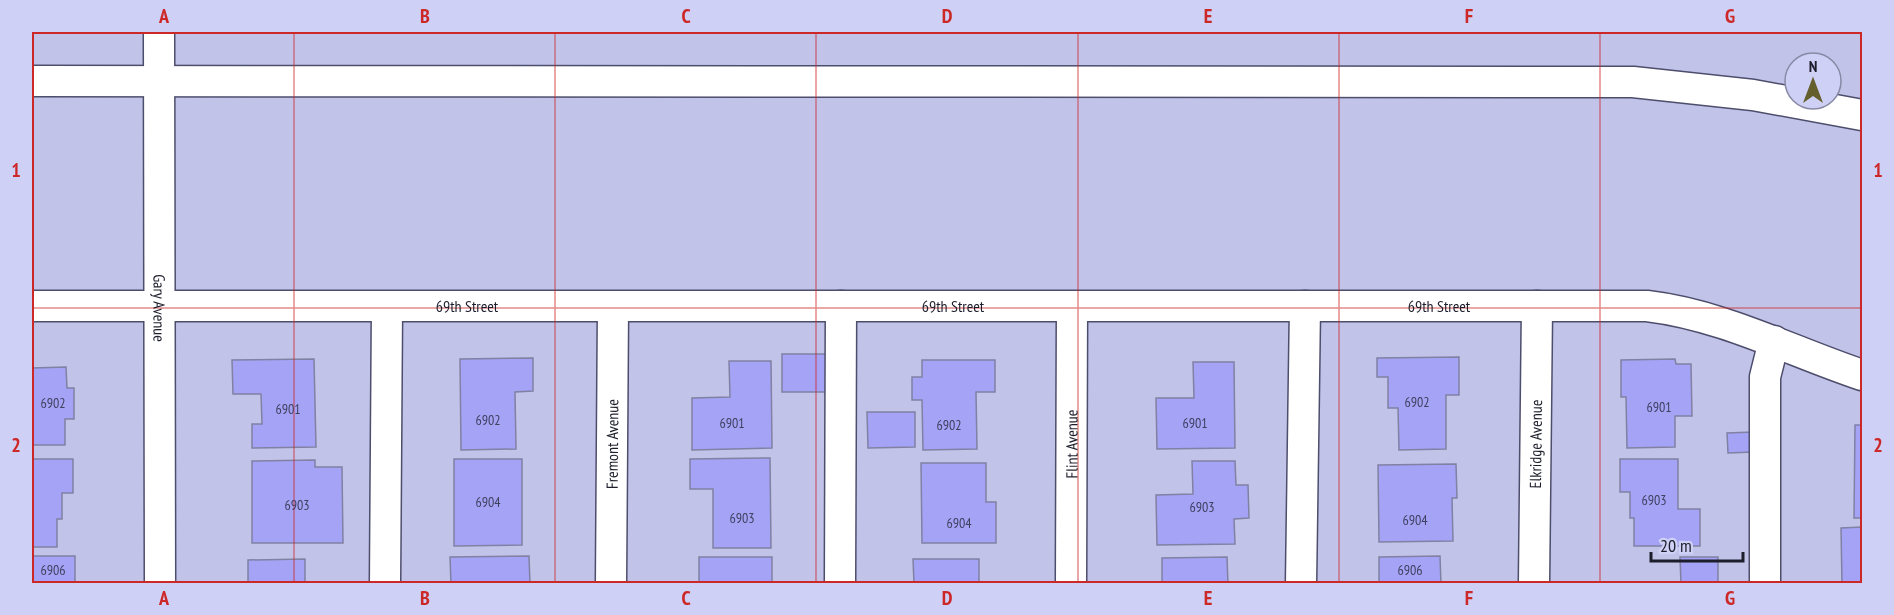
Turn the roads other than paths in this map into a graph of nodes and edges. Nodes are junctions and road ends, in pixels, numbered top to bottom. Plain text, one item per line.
1 (159, 32) edge
2 (32, 81) edge
3 (159, 81) junction
4 (1863, 116) edge
5 (159, 305) junction
6 (32, 306) edge
7 (841, 306) junction
8 (1305, 306) junction
9 (1537, 306) junction
10 (387, 307) junction
11 (613, 307) junction
12 (1072, 307) junction
13 (1774, 341) junction
14 (1863, 375) edge
15 (160, 584) edge
16 (385, 584) edge
17 (611, 584) edge
18 (840, 584) edge
19 (1071, 584) edge
20 (1300, 584) edge
21 (1534, 584) edge
22 (1765, 584) edge

1 - 3 street, Gary Avenue
2 - 3 street
3 - 4 street
3 - 5 street, Gary Avenue
5 - 6 street, 69th Street
5 - 10 street, 69th Street
5 - 15 street, Gary Avenue
7 - 11 street, 69th Street
7 - 12 street, 69th Street
7 - 18 street
8 - 9 street, 69th Street
8 - 12 street, 69th Street
8 - 20 street
9 - 13 street, 69th Street
9 - 21 street, Elkridge Avenue
10 - 11 street, 69th Street
10 - 16 street
11 - 17 street, Fremont Avenue
12 - 19 street, Flint Avenue
13 - 14 street, 69th Street
13 - 22 street

